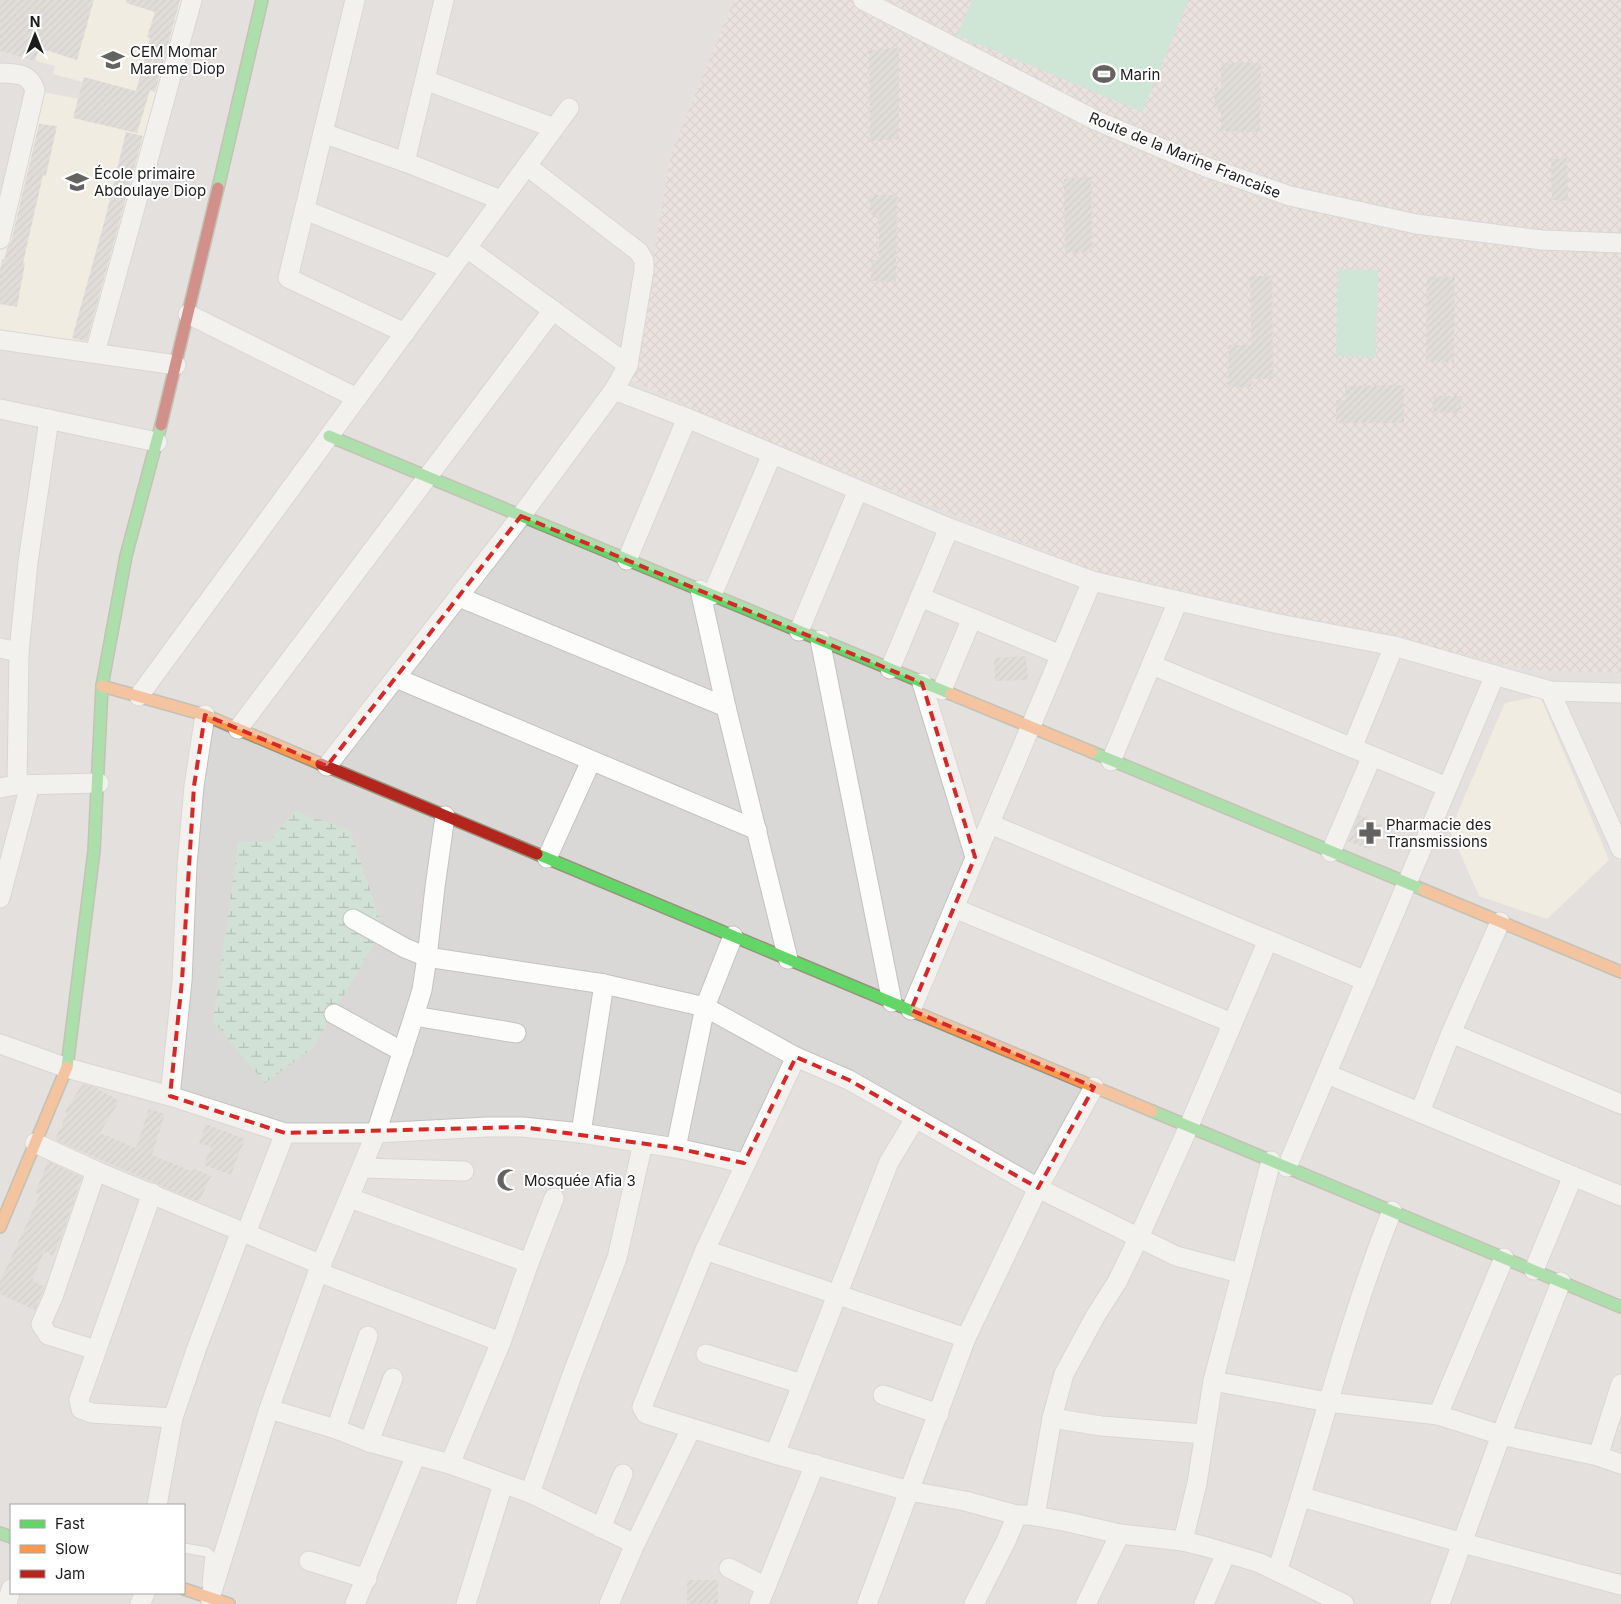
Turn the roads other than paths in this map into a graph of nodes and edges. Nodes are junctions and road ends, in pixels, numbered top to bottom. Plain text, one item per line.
1 (192, 0) edge
2 (262, 0) edge
3 (355, 0) edge
4 (444, 0) edge
5 (863, 0) edge
6 (0, 73) edge
7 (425, 80) junction
8 (569, 108) dead end
9 (554, 128) junction
10 (323, 133) junction
11 (405, 162) junction
12 (527, 166) junction
13 (501, 200) junction
14 (305, 210) junction
15 (0, 239) edge
16 (1621, 243) edge
17 (467, 248) junction
18 (451, 269) junction
19 (553, 310) junction
20 (188, 314) junction
21 (405, 333) junction
22 (0, 340) edge
23 (95, 353) junction
24 (176, 365) junction
25 (628, 365) junction
26 (614, 390) junction
27 (357, 398) junction
28 (0, 409) edge
29 (687, 418) junction
30 (49, 419) junction
31 (329, 436) junction
32 (158, 442) junction
33 (772, 454) junction
34 (428, 477) junction
35 (858, 490) junction
36 (521, 516) junction
37 (949, 528) junction
38 (627, 560) junction
39 (1092, 582) junction
40 (706, 593) junction
41 (459, 597) junction
42 (920, 597) junction
43 (1178, 601) junction
44 (972, 618) junction
45 (799, 631) junction
46 (820, 640) junction
47 (1394, 646) junction
48 (0, 648) edge
49 (19, 652) junction
50 (1060, 655) junction
51 (1152, 665) junction
52 (890, 669) junction
53 (1494, 675) junction
54 (396, 678) junction
55 (922, 682) junction
56 (102, 686) junction
57 (942, 690) junction
58 (1550, 691) junction
59 (1621, 693) edge
60 (139, 696) junction
61 (726, 707) junction
62 (205, 715) junction
63 (1030, 727) junction
64 (238, 729) junction
65 (1352, 748) junction
66 (1372, 756) junction
67 (592, 760) junction
68 (1111, 761) junction
69 (327, 766) junction
70 (99, 783) junction
71 (16, 786) edge
72 (1447, 787) junction
73 (445, 816) junction
74 (990, 824) junction
75 (757, 830) junction
76 (1621, 849) edge
77 (1331, 852) junction
78 (975, 857) junction
79 (547, 858) junction
80 (1407, 884) junction
81 (0, 898) edge
82 (954, 908) junction
83 (353, 919) dead end
84 (1500, 922) junction
85 (733, 936) junction
86 (1268, 940) junction
87 (427, 957) junction
88 (788, 959) junction
89 (1621, 972) edge
90 (1366, 981) junction
91 (604, 984) junction
92 (892, 1002) junction
93 (705, 1007) junction
94 (911, 1010) junction
95 (334, 1014) dead end
96 (414, 1016) junction
97 (1232, 1023) junction
98 (516, 1033) dead end
99 (1451, 1033) junction
100 (0, 1044) edge
101 (403, 1052) junction
102 (796, 1057) junction
103 (67, 1068) junction
104 (1327, 1074) junction
105 (1094, 1086) junction
106 (170, 1096) junction
107 (1621, 1104) edge
108 (1420, 1112) junction
109 (915, 1118) junction
110 (1189, 1126) junction
111 (285, 1133) junction
112 (376, 1133) junction
113 (581, 1133) junction
114 (35, 1143) junction
115 (643, 1143) junction
116 (676, 1148) junction
117 (744, 1163) junction
118 (1279, 1164) junction
119 (362, 1168) junction
120 (96, 1171) junction
121 (464, 1171) dead end
122 (1573, 1176) junction
123 (1038, 1188) junction
124 (152, 1193) junction
125 (1621, 1196) edge
126 (350, 1198) junction
127 (554, 1198) dead end
128 (1392, 1211) junction
129 (0, 1228) edge
130 (244, 1232) junction
131 (1139, 1237) junction
132 (705, 1250) junction
133 (1504, 1258) junction
134 (529, 1264) junction
135 (320, 1268) junction
136 (1534, 1270) junction
137 (1240, 1273) junction
138 (1562, 1282) junction
139 (837, 1296) junction
140 (1621, 1307) edge
141 (368, 1336) dead end
142 (966, 1338) junction
143 (501, 1342) junction
144 (96, 1350) junction
145 (706, 1354) dead end
146 (393, 1378) dead end
147 (1213, 1380) junction
148 (802, 1384) junction
149 (1621, 1384) edge
150 (883, 1395) dead end
151 (1328, 1402) junction
152 (269, 1409) junction
153 (939, 1414) junction
154 (1438, 1415) junction
155 (173, 1418) junction
156 (1052, 1418) junction
157 (336, 1429) junction
158 (691, 1429) junction
159 (1204, 1434) junction
160 (1501, 1435) junction
161 (370, 1442) junction
162 (775, 1454) junction
163 (416, 1455) junction
164 (1598, 1456) junction
165 (450, 1464) junction
166 (815, 1464) junction
167 (1621, 1464) edge
168 (623, 1474) dead end
169 (503, 1484) junction
170 (910, 1491) junction
171 (530, 1493) junction
172 (1302, 1497) junction
173 (157, 1504) edge
174 (1017, 1515) junction
175 (1036, 1516) junction
176 (601, 1528) junction
177 (1120, 1534) junction
178 (1183, 1541) junction
179 (1463, 1543) junction
180 (635, 1544) junction
181 (185, 1548) edge
182 (1226, 1553) junction
183 (309, 1561) dead end
184 (729, 1568) dead end
185 (1277, 1571) junction
186 (367, 1579) junction
187 (1621, 1585) edge
188 (185, 1588) edge
189 (762, 1595) edge
190 (208, 1597) junction
191 (229, 1604) edge
192 (355, 1604) edge
193 (466, 1604) edge
194 (608, 1604) edge
195 (867, 1604) edge
196 (974, 1604) edge
197 (1086, 1604) edge
198 (1204, 1604) edge
199 (1344, 1604) edge
200 (1440, 1604) edge

1 - 23 street
2 - 20 street
3 - 10 street
4 - 7 street
5 - 16 street, Route de la Marine Francaise
6 - 15 street
7 - 9 street
7 - 11 street
8 - 9 street
9 - 12 street
10 - 11 street
10 - 14 street
11 - 13 street
12 - 13 street
12 - 25 street
13 - 17 street
14 - 18 street
14 - 21 street
17 - 18 street
17 - 19 street
18 - 21 street
19 - 25 street
19 - 34 street
20 - 24 street
20 - 27 street
21 - 27 street
22 - 23 street
23 - 24 street
24 - 32 street
25 - 26 street
26 - 29 street
26 - 36 street
27 - 31 street
28 - 30 street
29 - 33 street
29 - 38 street
30 - 32 street
30 - 49 street
31 - 34 street
31 - 60 street
32 - 56 street
33 - 35 street
33 - 40 street
34 - 36 street
34 - 64 street
35 - 37 street
35 - 45 street
36 - 38 street
36 - 41 street
37 - 39 street
37 - 42 street
38 - 40 street
39 - 43 street
39 - 50 street
40 - 45 street
40 - 61 street
41 - 54 street
41 - 61 street
42 - 44 street
42 - 52 street
43 - 47 street
43 - 51 street
44 - 50 street
44 - 57 street
45 - 46 street
46 - 52 street
46 - 92 street
47 - 53 street
47 - 65 street
48 - 49 street
49 - 71 street
50 - 63 street
51 - 65 street
51 - 68 street
52 - 55 street
53 - 58 street
53 - 72 street
54 - 67 street
54 - 69 street
55 - 57 street
55 - 78 street
56 - 60 street
56 - 70 street
57 - 63 street
58 - 59 street
58 - 76 street
60 - 62 street
61 - 75 street
62 - 64 street
62 - 106 street
63 - 68 street
63 - 74 street
64 - 69 street
65 - 66 street
66 - 72 street
66 - 77 street
67 - 75 street
67 - 79 street
68 - 77 street
69 - 73 street
70 - 71 street
70 - 103 street
71 - 81 street
72 - 80 street
73 - 79 street
73 - 87 street
74 - 78 street
74 - 86 street
75 - 88 street
77 - 80 street
78 - 82 street
79 - 85 street
80 - 84 street
80 - 90 street
82 - 94 street
82 - 97 street
83 - 87 street
84 - 89 street
84 - 99 street
85 - 88 street
85 - 93 street
86 - 90 street
86 - 97 street
87 - 91 street
87 - 96 street
88 - 92 street
90 - 104 street
91 - 93 street
91 - 113 street
92 - 94 street
93 - 102 street
93 - 116 street
94 - 105 street
95 - 101 street
96 - 98 street
96 - 101 street
97 - 110 street
99 - 107 street
99 - 108 street
100 - 103 street
101 - 112 street
102 - 109 street
102 - 117 street
103 - 106 street
103 - 114 street
104 - 108 street
104 - 118 street
105 - 110 street
105 - 123 street
106 - 111 street
108 - 122 street
109 - 123 street
109 - 139 street
110 - 118 street
110 - 131 street
111 - 112 street
111 - 130 street
112 - 113 street
112 - 119 street
113 - 115 street
114 - 120 street
114 - 129 street
115 - 116 street
115 - 171 street
116 - 117 street
117 - 132 street
118 - 128 street
118 - 137 street
119 - 121 street
119 - 126 street
120 - 124 street
120 - 144 street
122 - 125 street
122 - 136 street
123 - 131 street
123 - 142 street
124 - 130 street
124 - 144 street
126 - 134 street
126 - 135 street
127 - 134 street
128 - 133 street
128 - 151 street
130 - 135 street
130 - 155 street
131 - 137 street
131 - 156 street
132 - 139 street
132 - 158 street
133 - 136 street
133 - 154 street
134 - 143 street
135 - 143 street
135 - 152 street
136 - 138 street
137 - 147 street
138 - 140 street
138 - 160 street
139 - 142 street
139 - 148 street
141 - 157 street
142 - 153 street
143 - 165 street
144 - 155 street
145 - 148 street
146 - 161 street
147 - 151 street
147 - 159 street
148 - 162 street
149 - 164 street
150 - 153 street
151 - 154 street
151 - 172 street
152 - 157 street
152 - 190 street
153 - 170 street
154 - 160 street
155 - 173 street
156 - 159 street
156 - 175 street
157 - 161 street
158 - 162 street
158 - 180 street
159 - 178 street
160 - 164 street
160 - 179 street
161 - 163 street
162 - 166 street
163 - 165 street
163 - 186 street
164 - 167 street
165 - 169 street
166 - 170 street
166 - 189 street
168 - 176 street
169 - 171 street
169 - 193 street
170 - 174 street
170 - 195 street
171 - 176 street
172 - 179 street
172 - 185 street
174 - 175 street
174 - 196 street
175 - 177 street
176 - 180 street
177 - 178 street
177 - 197 street
178 - 182 street
179 - 187 street
179 - 200 street
180 - 194 street
181 - 190 lane
182 - 185 street
182 - 198 street
183 - 186 street
184 - 189 street
185 - 199 street
186 - 192 street
188 - 190 street
190 - 191 street

